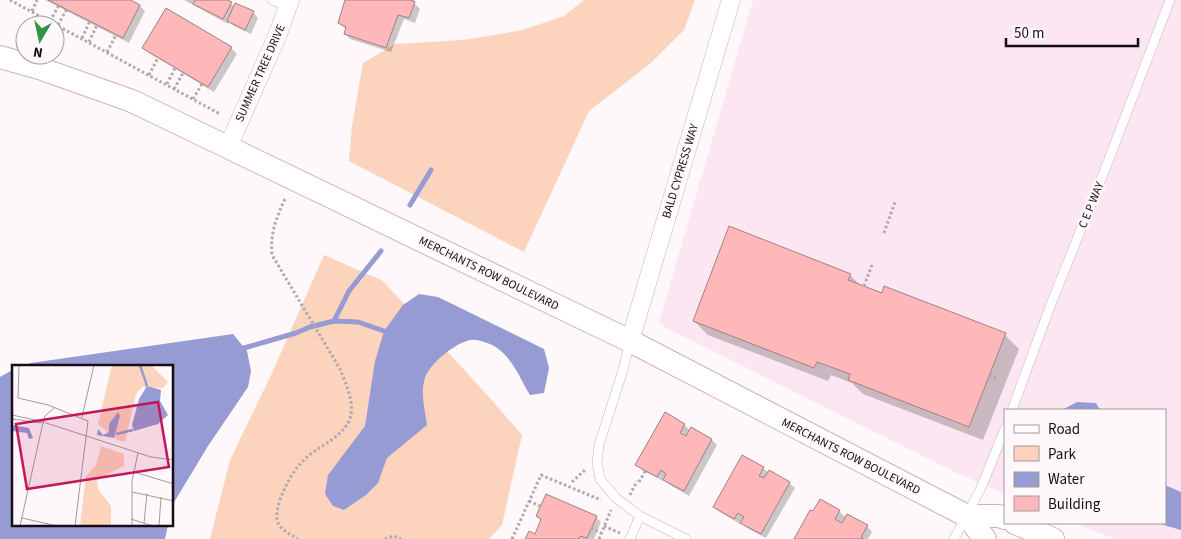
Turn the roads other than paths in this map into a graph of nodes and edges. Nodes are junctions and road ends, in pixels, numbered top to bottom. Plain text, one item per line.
1 (731, 0) edge
2 (1170, 0) edge
3 (284, 2) edge
4 (0, 57) edge
5 (228, 147) junction
6 (630, 341) junction
7 (1012, 409) edge
8 (1004, 430) edge
9 (640, 516) junction
10 (967, 516) junction
11 (1004, 518) edge
12 (1017, 524) edge
13 (630, 539) edge
14 (686, 539) edge
15 (954, 539) edge
16 (985, 539) edge
17 (1053, 539) edge

1 - 6 street, BALD CYPRESS WAY
2 - 7 lane, C E P WAY
3 - 5 street, SUMMER TREE DRIVE
4 - 5 street, MERCHANTS ROW BOULEVARD
5 - 6 street, MERCHANTS ROW BOULEVARD
6 - 9 lane
6 - 10 street, MERCHANTS ROW BOULEVARD
8 - 10 lane
9 - 13 lane
9 - 14 lane
10 - 11 street, MERCHANTS ROW BOULEVARD
10 - 15 lane
10 - 16 street, MERCHANTS ROW BOULEVARD
12 - 17 street

